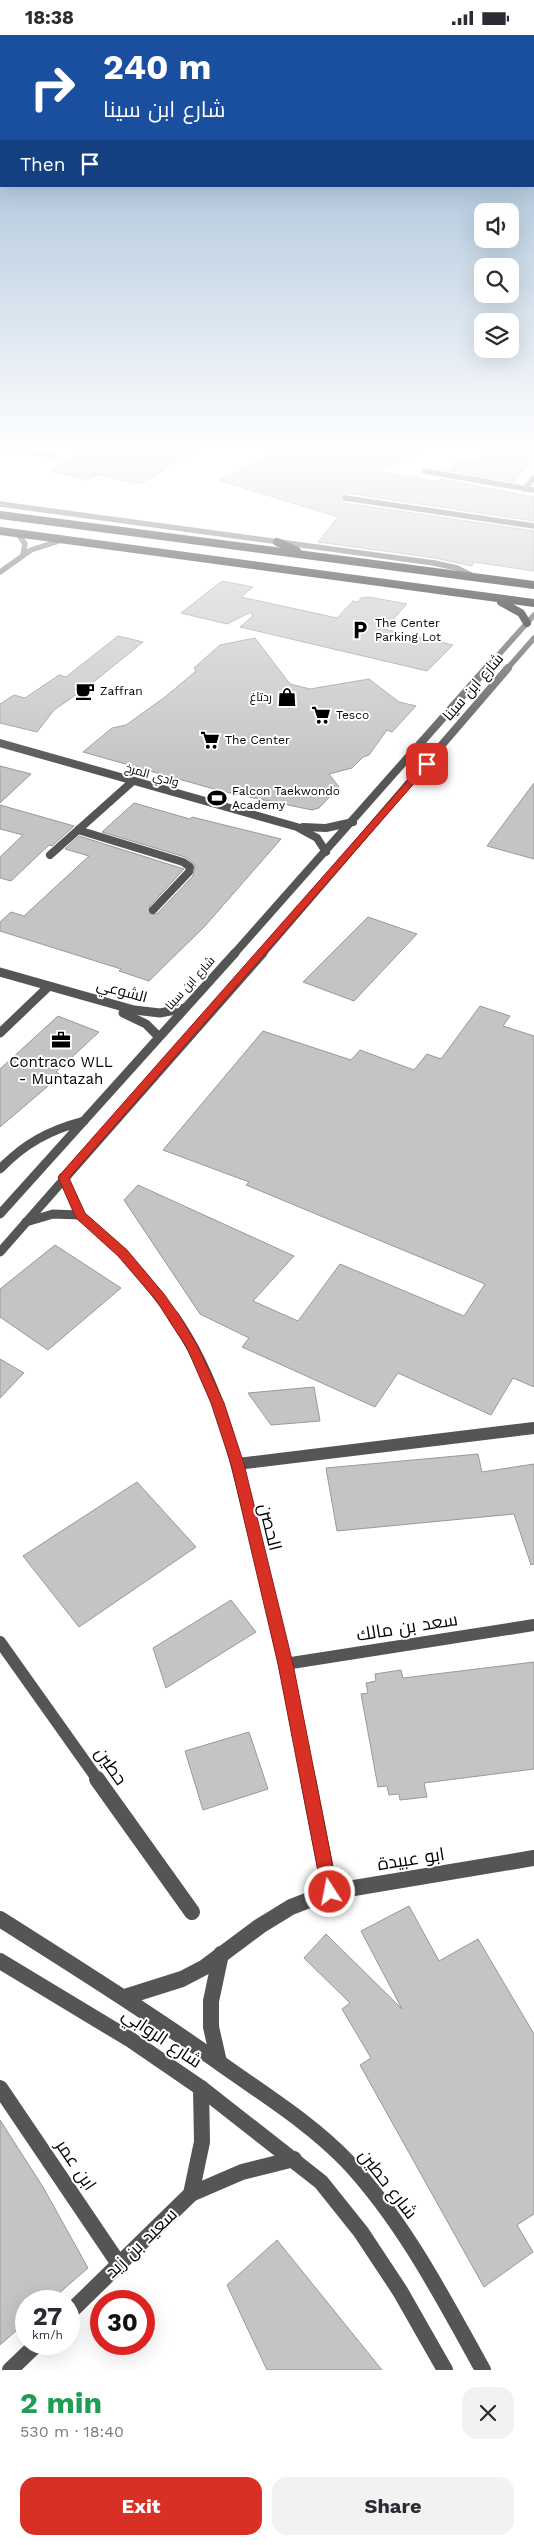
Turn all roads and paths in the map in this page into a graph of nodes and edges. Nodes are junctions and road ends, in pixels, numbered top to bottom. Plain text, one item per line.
1 (23, 555) edge
2 (180, 555) edge
3 (298, 555) edge
4 (374, 555) edge
5 (306, 556) joint
6 (0, 571) edge
7 (306, 572) junction
8 (478, 578) junction
9 (534, 579) edge
10 (501, 581) junction
11 (534, 585) edge
12 (480, 594) junction
13 (534, 594) edge
14 (534, 603) edge
15 (534, 615) edge
16 (527, 623) junction
17 (534, 638) edge
18 (0, 743) edge
19 (133, 781) junction
20 (353, 822) junction
21 (297, 827) junction
22 (78, 830) junction
23 (326, 852) junction
24 (50, 855) dead end
25 (154, 910) dead end
26 (0, 972) edge
27 (50, 987) junction
28 (185, 1008) junction
29 (0, 1033) edge
30 (158, 1036) junction
31 (84, 1121) junction
32 (0, 1169) edge
33 (63, 1177) junction
34 (0, 1214) edge
35 (80, 1215) junction
36 (26, 1222) junction
37 (0, 1252) edge
38 (534, 1428) edge
39 (237, 1464) junction
40 (534, 1625) edge
41 (0, 1642) edge
42 (285, 1664) junction
43 (534, 1858) edge
44 (330, 1892) junction
45 (192, 1912) dead end
46 (0, 1919) edge
47 (221, 1953) junction
48 (0, 1961) edge
49 (125, 1997) junction
50 (219, 2062) junction
51 (0, 2088) edge
52 (201, 2088) junction
53 (294, 2159) junction
54 (192, 2195) junction
55 (119, 2265) junction
56 (80, 2302) edge
57 (26, 2355) edge
58 (10, 2370) edge
59 (445, 2370) edge
60 (483, 2370) edge

1 - 6 street
2 - 7 main road
3 - 5 main road
4 - 8 street
5 - 8 main road
7 - 12 main road
7 - 13 main road
8 - 10 main road
9 - 10 main road
10 - 11 main road
12 - 14 main road
12 - 16 main road
15 - 16 street, شارع ابن سينا
16 - 20 street, شارع ابن سينا
17 - 33 street, شارع ابن سينا
18 - 19 street, وادي المرخ
19 - 21 street, وادي المرخ
19 - 22 street
20 - 21 street, وادي المرخ
20 - 23 street, شارع ابن سينا
21 - 23 street, وادي المرخ
22 - 24 street
22 - 25 street
23 - 28 street, شارع ابن سينا
26 - 27 street, الشوعي
27 - 28 street, الشوعي
27 - 29 street
27 - 30 street, الشوعي
28 - 30 street, شارع ابن سينا
30 - 31 street, شارع ابن سينا
31 - 32 street
31 - 34 street, شارع ابن سينا
33 - 35 street, الحصن
33 - 36 street, شارع ابن سينا
35 - 36 street
35 - 39 street, الحصن
36 - 37 street, شارع ابن سينا
38 - 39 street
39 - 42 street, الحصن
40 - 42 street, سعد بن مالك
41 - 45 street, حطين
42 - 44 street, الحصن
43 - 44 street, ابو عبيدة
44 - 47 street, ابو عبيدة
46 - 49 street, شارع الروابي
47 - 49 street, ابو عبيدة
47 - 50 street
48 - 52 street, شارع الروابي
49 - 50 street, شارع الروابي
50 - 60 street, شارع حطين
51 - 55 street, ابن عمر
52 - 53 street, شارع الروابي
52 - 54 street
53 - 54 street, سعيد بن زيد
53 - 59 street
54 - 55 street, سعيد بن زيد
55 - 56 street, سعيد بن زيد
57 - 58 street

